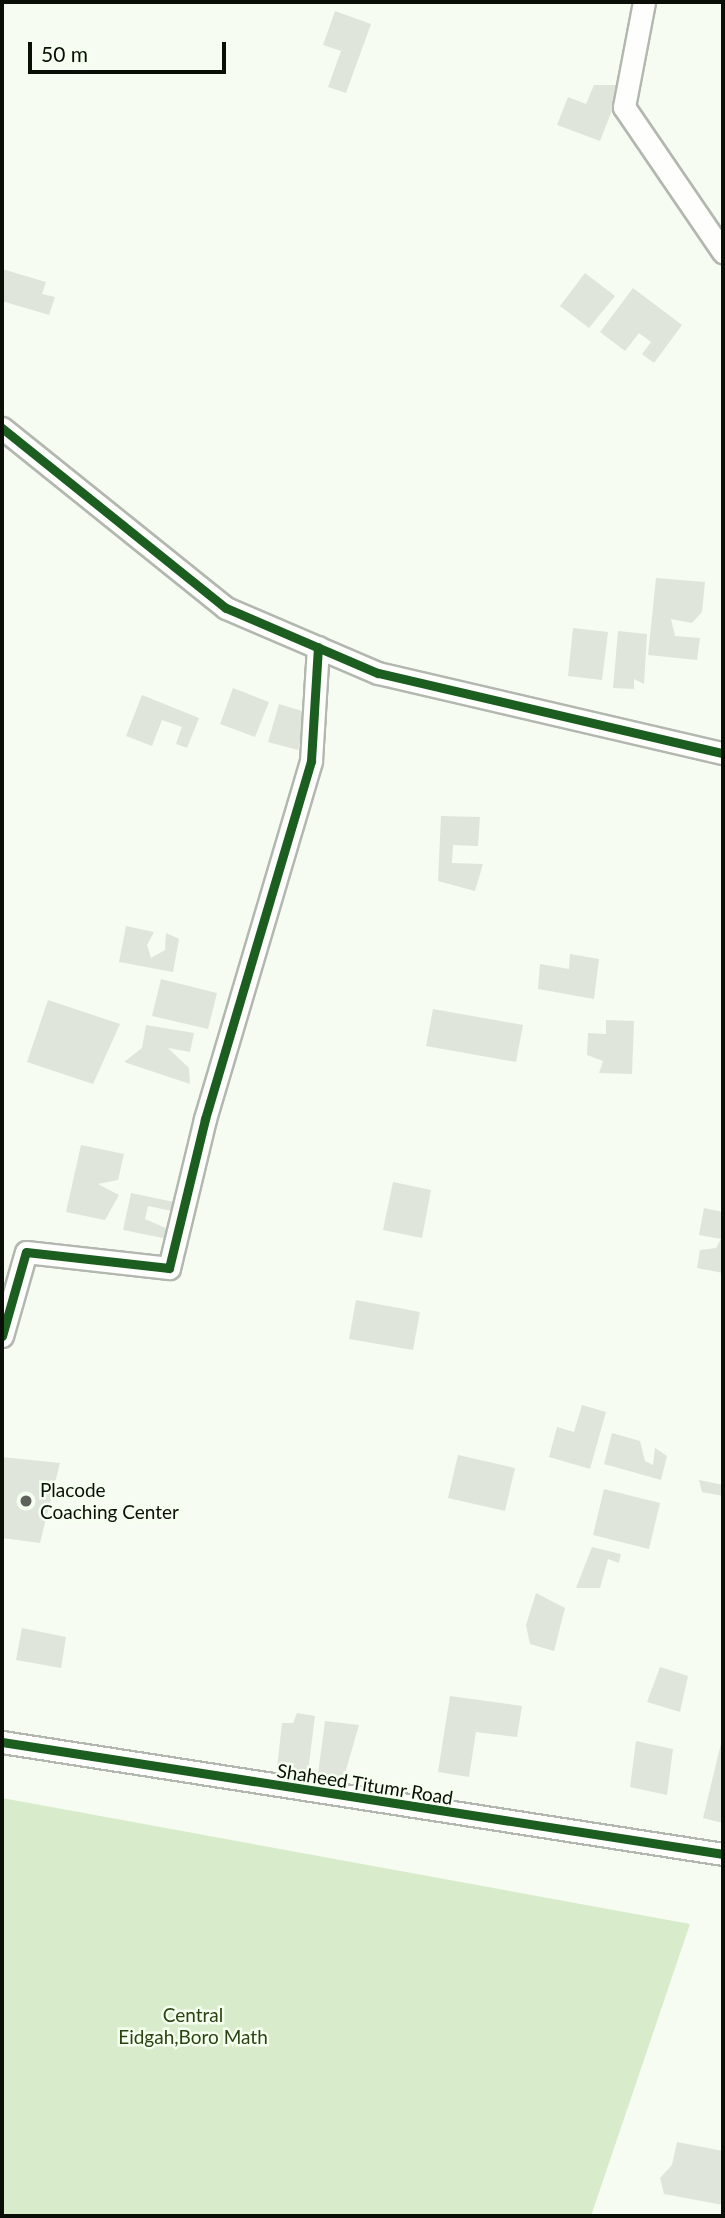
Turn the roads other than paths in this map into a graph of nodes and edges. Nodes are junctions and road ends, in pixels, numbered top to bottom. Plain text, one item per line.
1 (644, 2) edge
2 (723, 252) edge
3 (2, 428) edge
4 (318, 647) junction
5 (723, 753) edge
6 (2, 1336) edge
7 (2, 1742) edge
8 (723, 1854) edge

1 - 2 street
3 - 4 street
4 - 5 street
4 - 6 street
7 - 8 street, Shaheed Titumr Road

